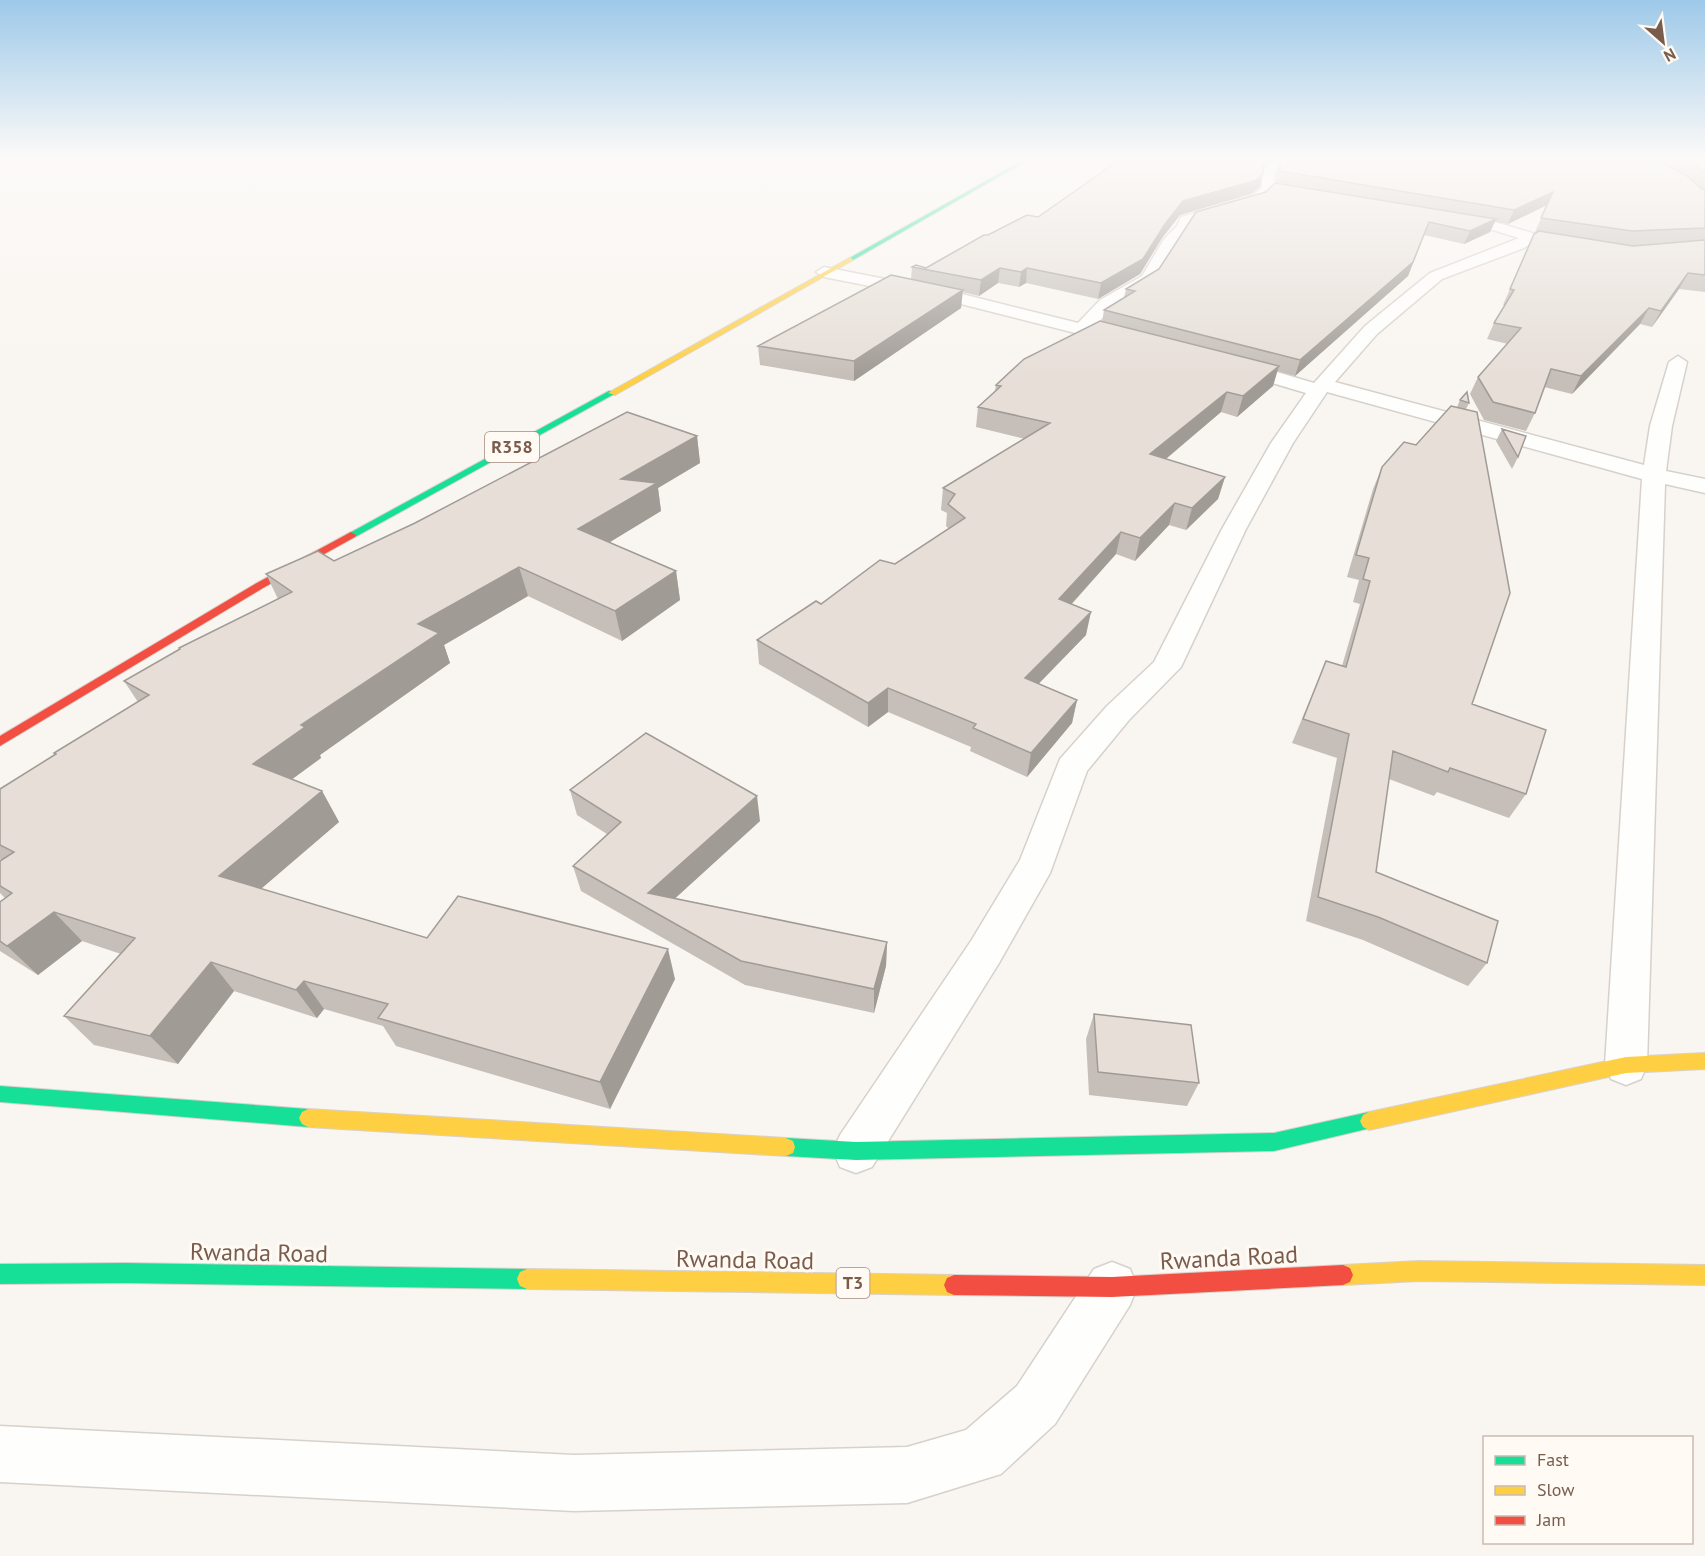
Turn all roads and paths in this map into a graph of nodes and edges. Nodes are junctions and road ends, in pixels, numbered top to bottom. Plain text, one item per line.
1 (897, 232) edge
2 (1179, 232) edge
3 (1511, 232) edge
4 (1529, 238) junction
5 (1560, 244) edge
6 (824, 272) junction
7 (1082, 330) junction
8 (1117, 338) edge
9 (1217, 362) edge
10 (1678, 362) dead end
11 (1320, 387) junction
12 (1654, 475) junction
13 (1705, 486) edge
14 (0, 742) edge
15 (1705, 1060) edge
16 (1626, 1065) junction
17 (0, 1094) edge
18 (856, 1150) junction
19 (0, 1274) edge
20 (1705, 1275) edge
21 (1112, 1287) junction
22 (0, 1454) edge

1 - 6 main road, R358
2 - 7 street
3 - 4 street
4 - 5 street
4 - 11 street
6 - 7 street
6 - 14 main road, R358
7 - 8 street
9 - 11 street
10 - 12 street
11 - 12 street
11 - 18 street
12 - 13 street
12 - 16 street
15 - 16 main road
16 - 18 main road
17 - 18 main road
19 - 21 main road, Rwanda Road / T3
20 - 21 main road, Rwanda Road / T3
21 - 22 street

